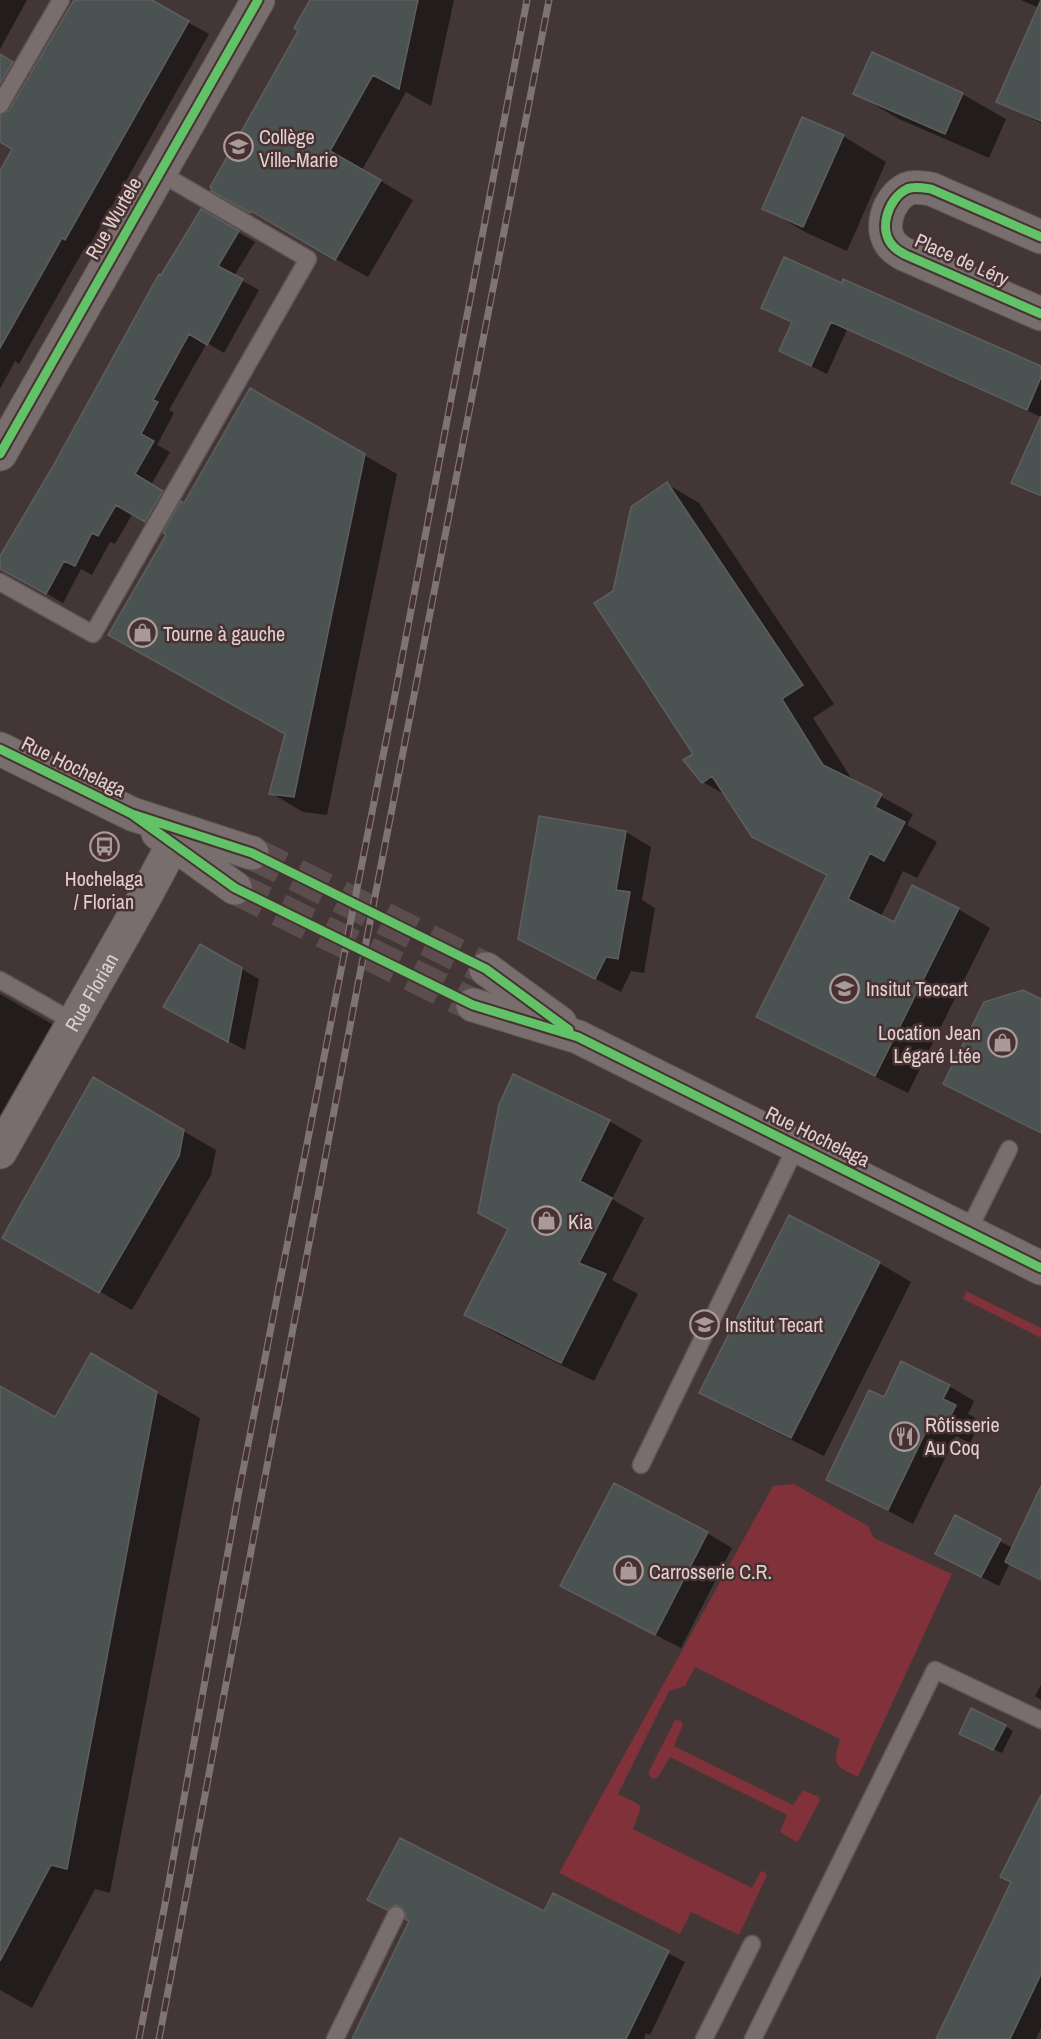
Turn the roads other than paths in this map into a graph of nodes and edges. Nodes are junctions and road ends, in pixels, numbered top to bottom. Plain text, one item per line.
1 (61, 0) edge
2 (258, 0) edge
3 (0, 105) edge
4 (160, 173) junction
5 (1040, 232) edge
6 (1041, 314) edge
7 (0, 454) edge
8 (0, 582) edge
9 (0, 749) edge
10 (177, 837) junction
11 (252, 853) tunnel mouth
12 (235, 888) tunnel mouth
13 (486, 969) tunnel mouth
14 (0, 980) edge
15 (473, 1005) tunnel mouth
16 (74, 1022) junction
17 (578, 1037) junction
18 (797, 1145) junction
19 (1009, 1149) dead end
20 (0, 1152) edge
21 (969, 1231) junction
22 (1041, 1268) edge
23 (641, 1465) dead end
24 (1041, 1720) edge
25 (396, 1915) dead end
26 (753, 1944) dead end
27 (336, 2039) edge
28 (704, 2039) edge
29 (753, 2039) edge

1 - 3 lane
2 - 4 street, Rue Wurtele
4 - 7 street, Rue Wurtele
4 - 8 lane
5 - 6 street, Place de Léry
9 - 10 street, Rue Hochelaga
10 - 11 street, Rue Hochelaga
10 - 12 street, Rue Hochelaga
10 - 16 street, Rue Florian
13 - 17 street, Rue Hochelaga
14 - 16 lane
15 - 17 street, Rue Hochelaga
16 - 20 street, Rue Florian
17 - 18 street, Rue Hochelaga
18 - 21 street, Rue Hochelaga
18 - 23 lane
19 - 21 lane
21 - 22 street, Rue Hochelaga
24 - 29 lane
25 - 27 lane
26 - 28 lane

